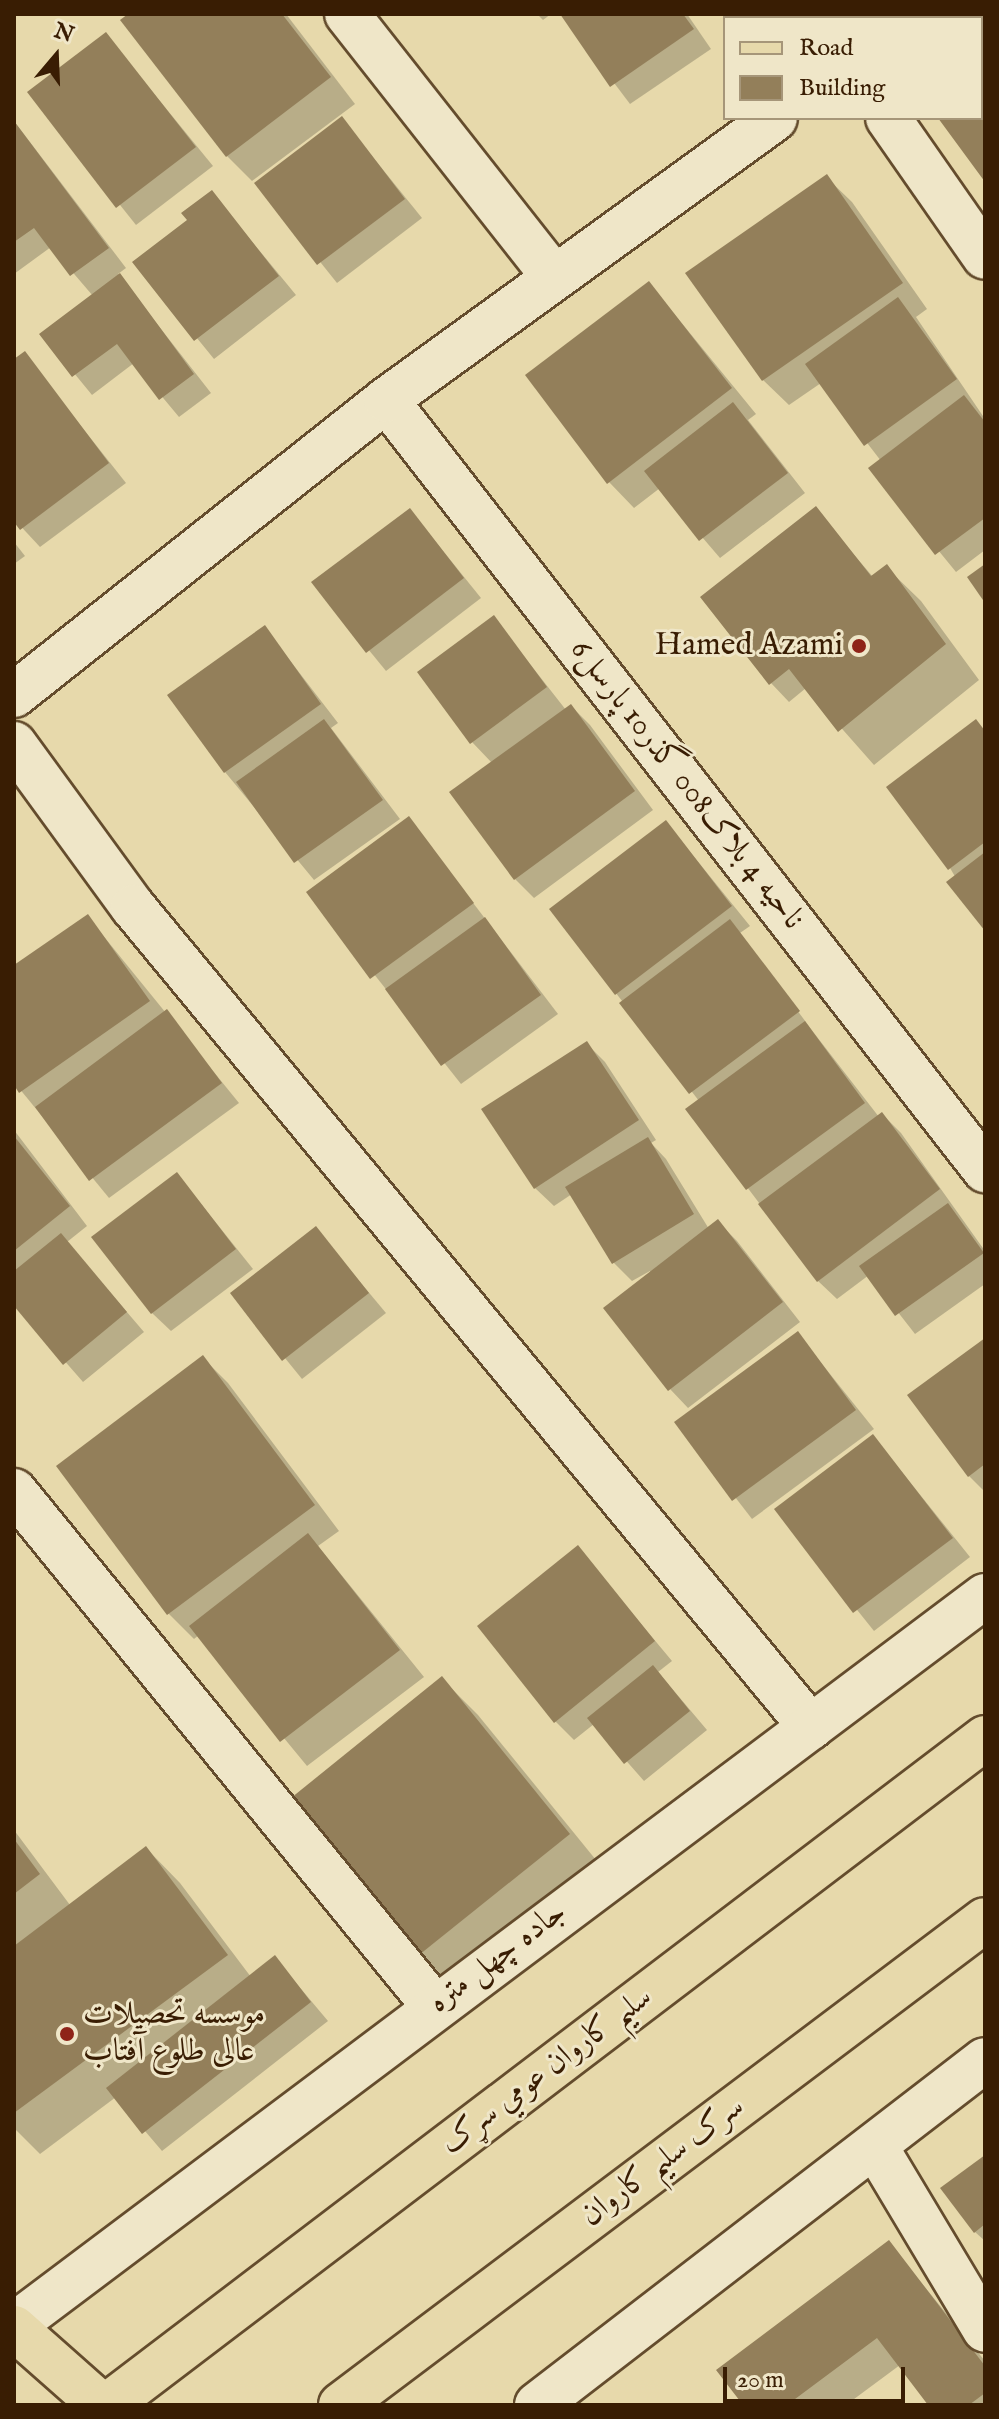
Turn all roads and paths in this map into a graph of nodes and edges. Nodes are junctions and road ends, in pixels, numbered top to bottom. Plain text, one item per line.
1 (347, 14) edge
2 (772, 120) edge
3 (889, 120) edge
4 (985, 257) edge
5 (553, 276) junction
6 (386, 400) junction
7 (14, 695) edge
8 (14, 744) edge
9 (985, 1170) edge
10 (14, 1491) edge
11 (985, 1596) edge
12 (811, 1727) junction
13 (985, 1738) edge
14 (985, 1920) edge
15 (434, 2006) junction
16 (985, 2060) edge
17 (875, 2146) junction
18 (14, 2326) edge
19 (985, 2330) edge
20 (101, 2405) edge
21 (108, 2405) edge
22 (341, 2405) edge
23 (537, 2405) edge

1 - 5 street
2 - 5 street
3 - 4 street
5 - 6 street
6 - 7 street
6 - 9 street, ناحیه 4 بلاک008 گذر10 پارسل6
8 - 12 street
10 - 15 street
11 - 12 street, جاده چهل متره
12 - 15 street, جاده چهل متره
13 - 21 main road, سلیم کاروان عومي سړک
14 - 22 main road, سرک سلیم کاروان
15 - 18 street, جاده چهل متره
16 - 17 street
17 - 19 street
17 - 23 street
18 - 20 main road

